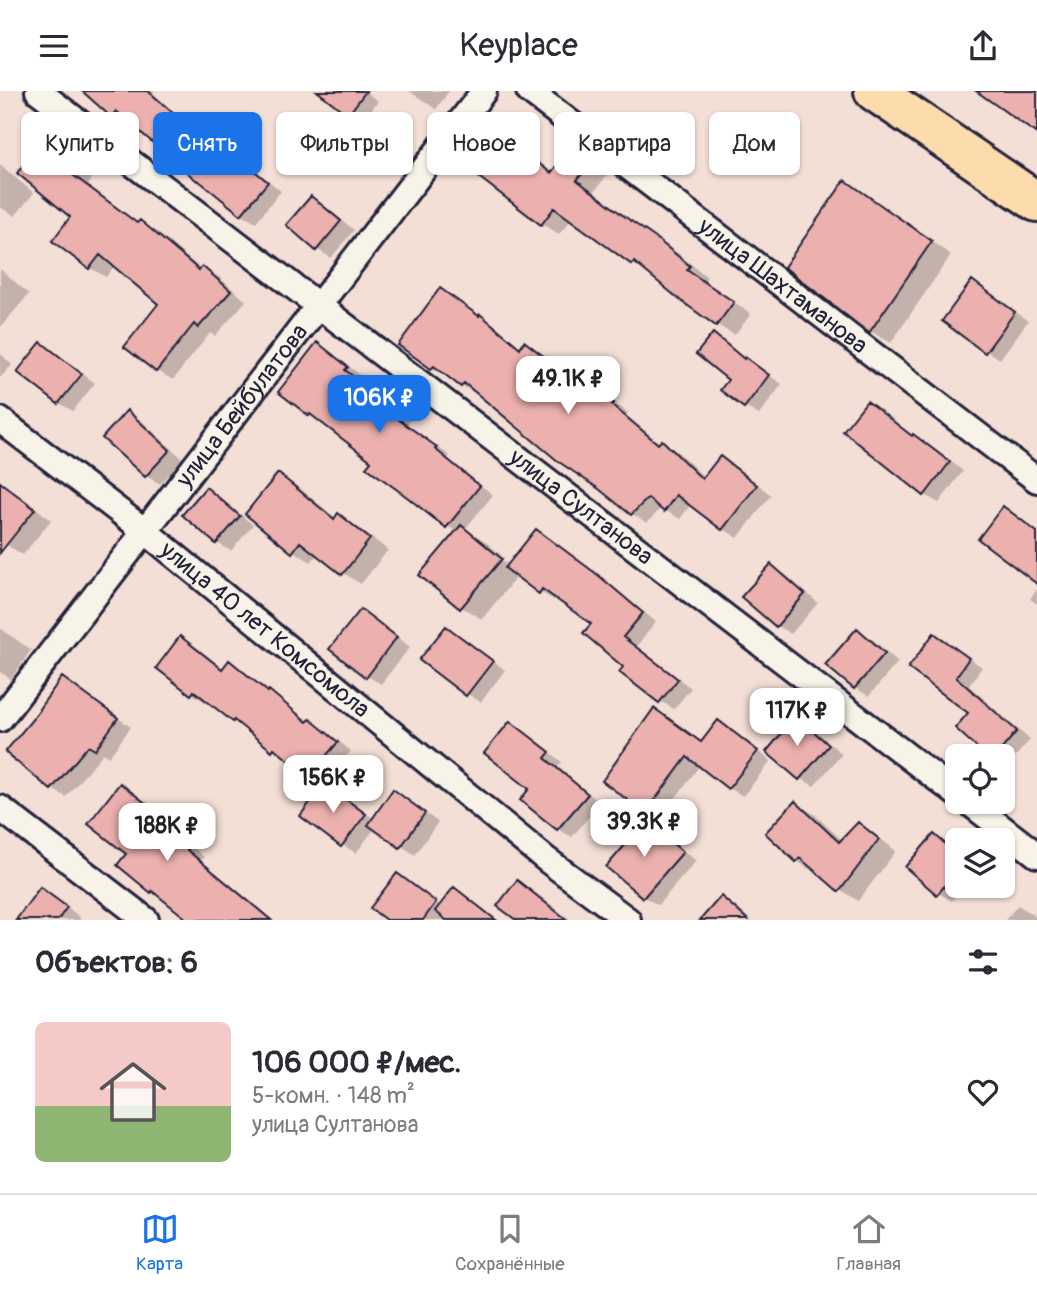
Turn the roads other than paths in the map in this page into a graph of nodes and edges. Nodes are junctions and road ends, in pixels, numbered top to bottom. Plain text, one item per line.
1 (38, 91) edge
2 (484, 91) edge
3 (528, 91) edge
4 (874, 91) edge
5 (1037, 202) edge
6 (318, 305) junction
7 (0, 421) edge
8 (1037, 480) edge
9 (145, 531) junction
10 (0, 719) edge
11 (945, 785) edge
12 (0, 808) edge
13 (984, 814) edge
14 (1037, 855) edge
15 (146, 920) edge
16 (628, 920) edge

1 - 6 street, улица Султанова
2 - 6 street, улица Бейбулатова
3 - 8 street, улица Шахтаманова
4 - 5 highway
6 - 9 street, улица Бейбулатова
6 - 11 street, улица Султанова
7 - 9 street, улица 40 лет Комсомола
9 - 10 street, улица Бейбулатова
9 - 16 street, улица 40 лет Комсомола
12 - 15 street
13 - 14 street

